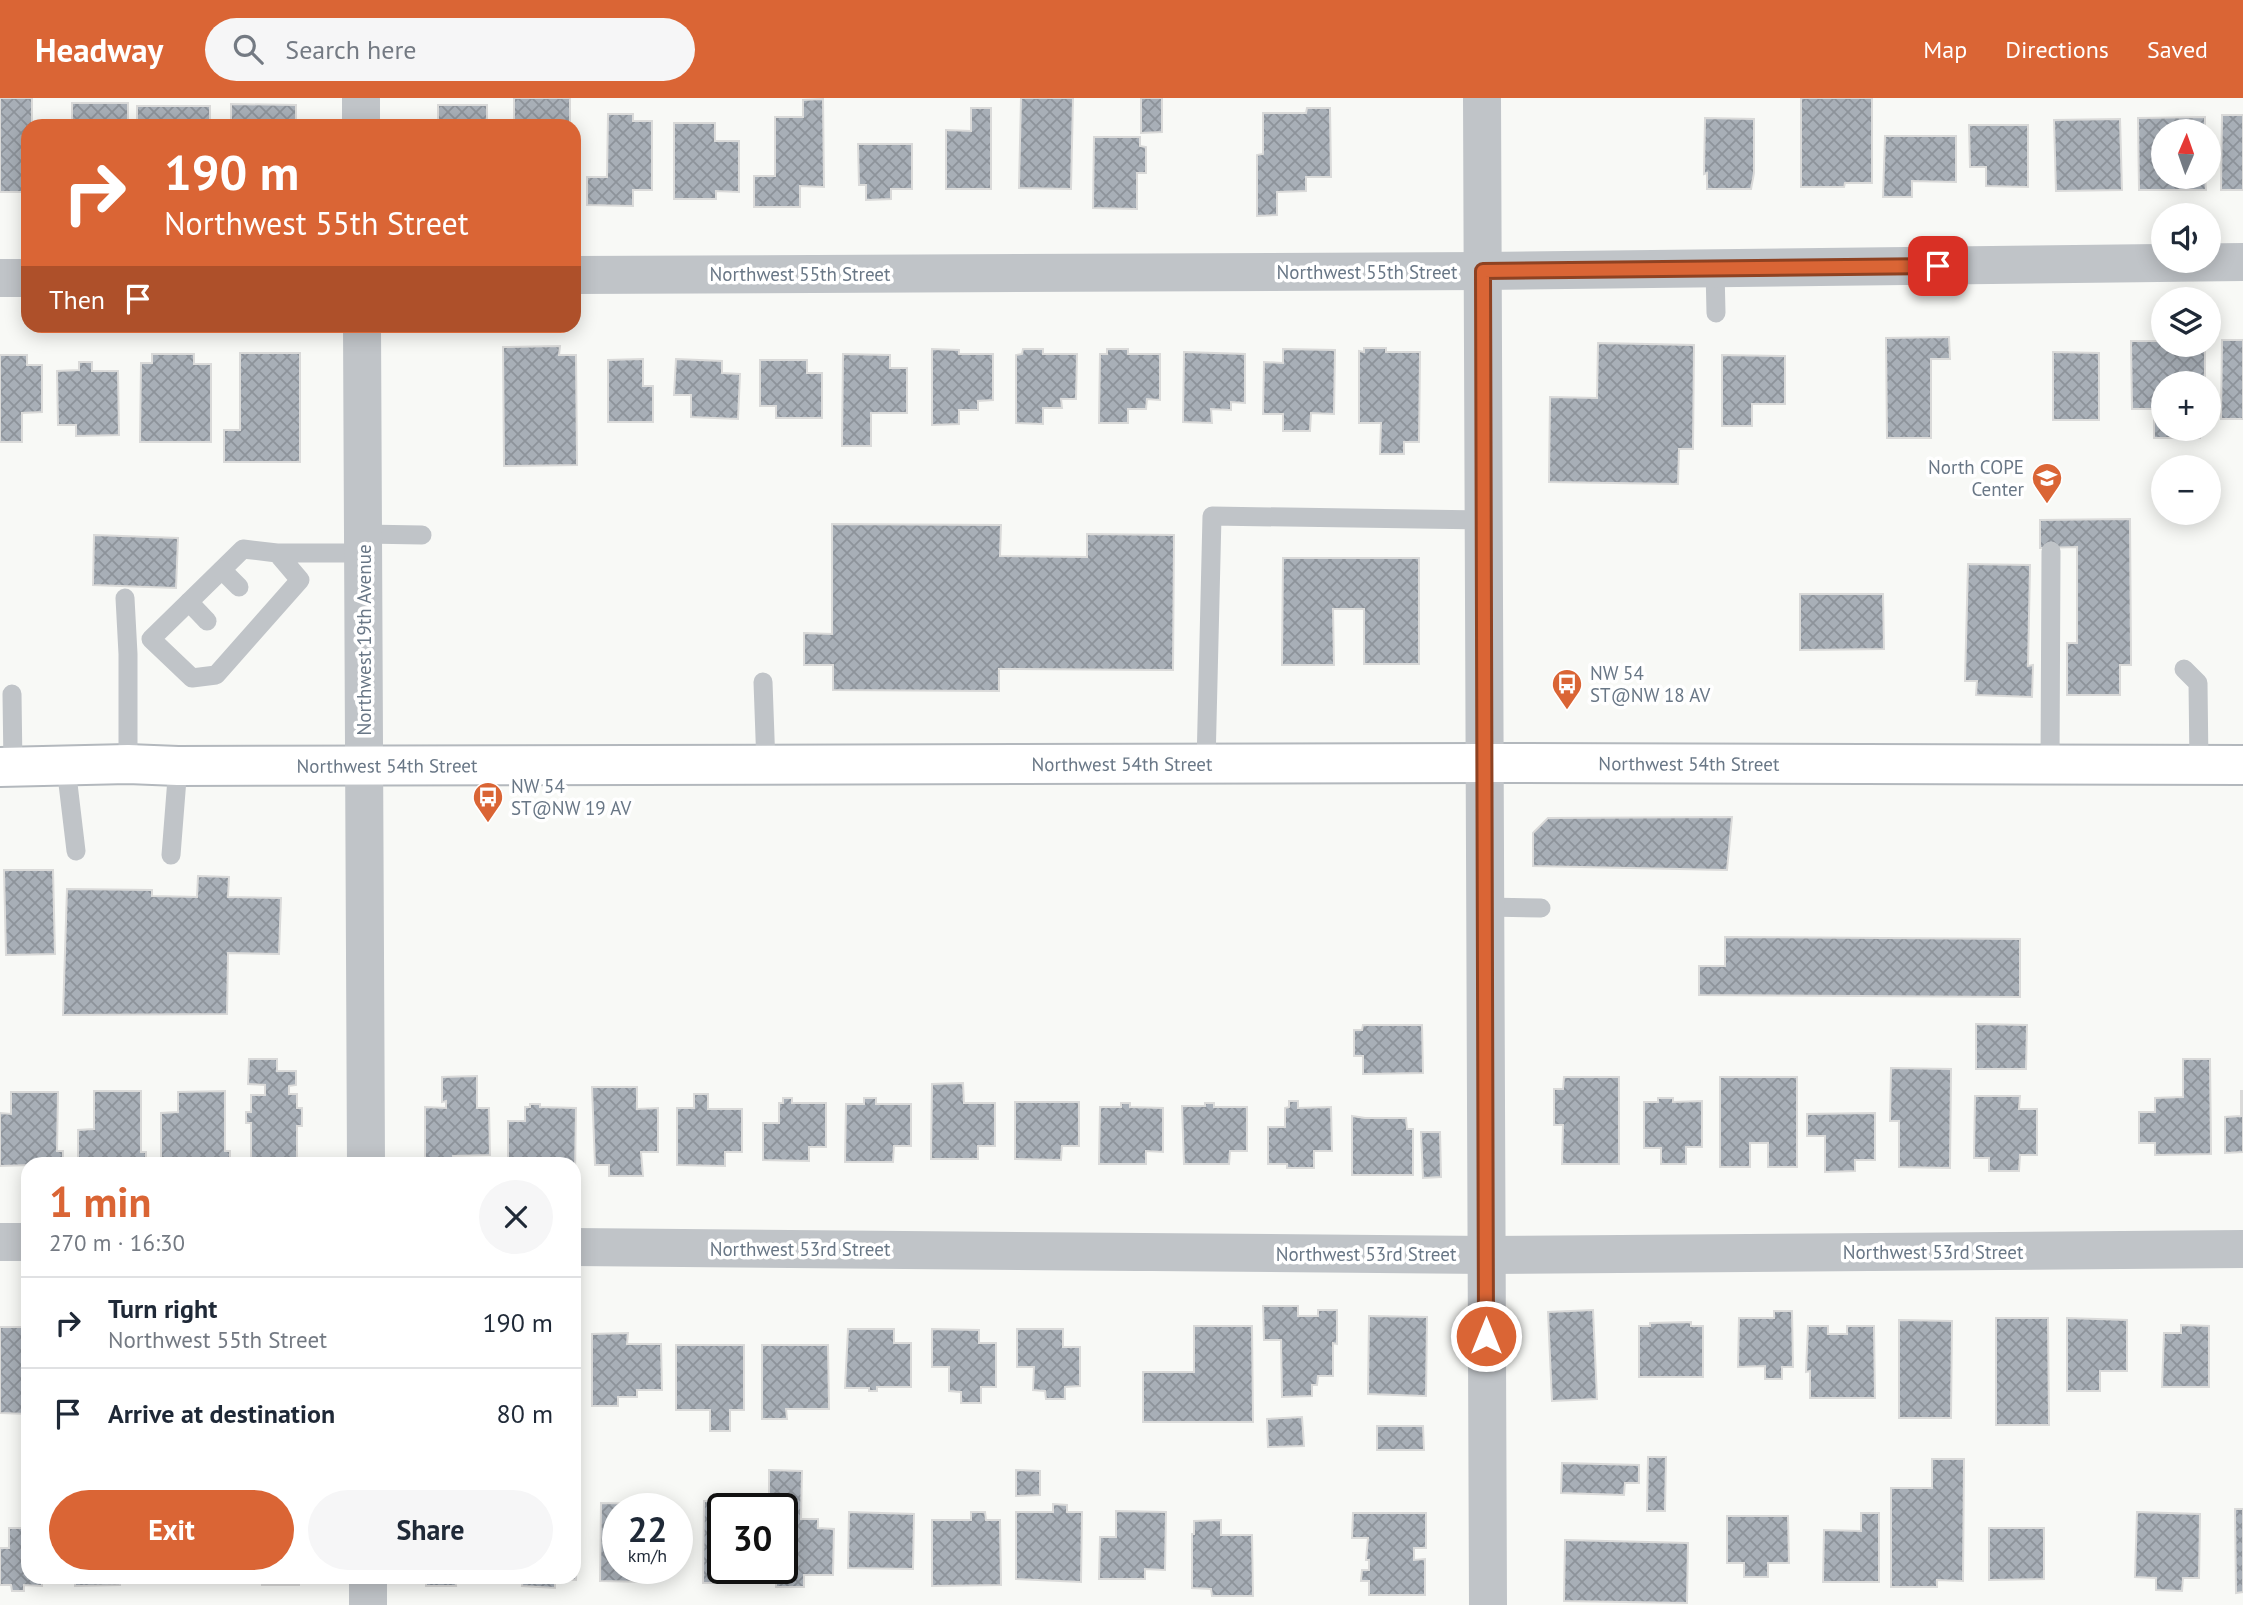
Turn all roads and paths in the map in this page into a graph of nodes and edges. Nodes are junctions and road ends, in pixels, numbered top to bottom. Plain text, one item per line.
1 (361, 98) edge
2 (1482, 98) edge
3 (361, 119) edge
4 (2243, 261) edge
5 (1715, 269) junction
6 (1483, 271) junction
7 (581, 275) edge
8 (0, 278) edge
9 (21, 278) edge
10 (1716, 313) dead end
11 (362, 333) edge
12 (1485, 520) junction
13 (422, 535) dead end
14 (364, 543) junction
15 (2051, 551) dead end
16 (277, 553) junction
17 (222, 570) junction
18 (239, 587) dead end
19 (125, 597) dead end
20 (189, 602) junction
21 (207, 621) dead end
22 (150, 639) junction
23 (128, 654) junction
24 (2184, 669) dead end
25 (763, 682) dead end
26 (12, 694) dead end
27 (1486, 763) junction
28 (128, 764) junction
29 (1206, 764) junction
30 (2050, 764) junction
31 (365, 765) junction
32 (766, 765) junction
33 (2199, 765) junction
34 (2243, 765) edge
35 (178, 766) junction
36 (7, 767) edge
37 (66, 767) junction
38 (76, 851) dead end
39 (171, 855) dead end
40 (1486, 907) junction
41 (1541, 908) dead end
42 (366, 1157) edge
43 (0, 1242) edge
44 (21, 1242) edge
45 (581, 1247) edge
46 (2243, 1249) edge
47 (1486, 1255) junction
48 (368, 1584) edge
49 (368, 1605) edge
50 (1488, 1605) edge

1 - 3 street
2 - 6 street
4 - 5 street, Northwest 55th Street
5 - 6 street, Northwest 55th Street
5 - 10 lane
6 - 7 street, Northwest 55th Street
6 - 12 street
8 - 9 street
11 - 14 street, Northwest 19th Avenue
12 - 27 street
12 - 29 lane
13 - 14 lane
14 - 16 lane
14 - 31 street, Northwest 19th Avenue
15 - 30 lane
16 - 17 lane
16 - 22 lane
17 - 18 lane
17 - 20 lane
19 - 23 lane
20 - 21 lane
20 - 22 lane
22 - 23 lane
23 - 28 lane
24 - 33 lane
25 - 32 lane
26 - 36 lane
27 - 29 main road, Northwest 54th Street
27 - 30 main road, Northwest 54th Street
27 - 40 street
28 - 35 main road, Northwest 54th Street
28 - 37 main road, Northwest 54th Street
29 - 32 main road, Northwest 54th Street
30 - 33 main road, Northwest 54th Street
31 - 32 main road, Northwest 54th Street
31 - 35 main road, Northwest 54th Street
31 - 42 street, Northwest 19th Avenue
33 - 34 main road, Northwest 54th Street
35 - 39 lane
36 - 37 main road, Northwest 54th Street
37 - 38 lane
40 - 41 lane
40 - 47 street
43 - 44 street
45 - 47 street, Northwest 53rd Street
46 - 47 street, Northwest 53rd Street
47 - 50 street
48 - 49 street

